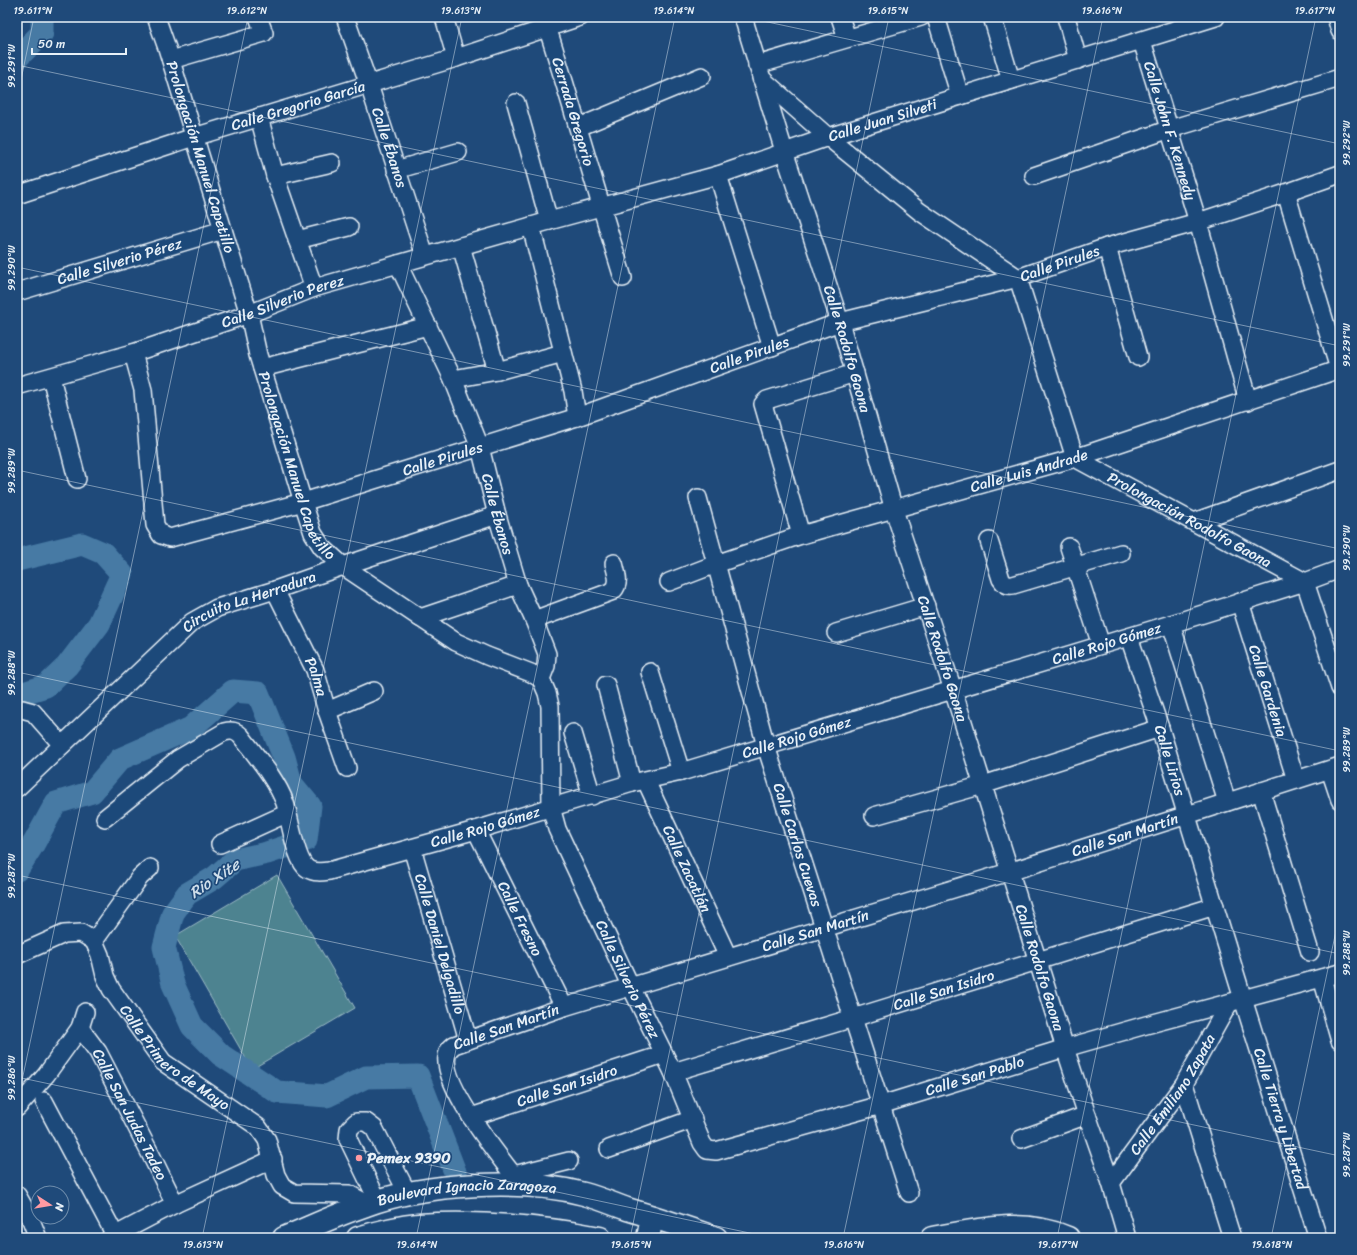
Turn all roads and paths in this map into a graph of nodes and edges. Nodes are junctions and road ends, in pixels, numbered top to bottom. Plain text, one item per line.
1 (156, 17) edge
2 (345, 17) edge
3 (444, 17) edge
4 (580, 17) edge
5 (743, 17) edge
6 (840, 17) edge
7 (920, 17) edge
8 (936, 17) edge
9 (992, 17) edge
10 (1066, 17) edge
11 (1216, 17) edge
12 (1336, 17) edge
13 (1195, 21) edge
14 (546, 22) edge
15 (261, 25) edge
16 (1340, 31) edge
17 (847, 38) junction
18 (1142, 40) junction
19 (456, 58) junction
20 (171, 60) junction
21 (1078, 60) junction
22 (759, 72) junction
23 (702, 76) dead end
24 (1340, 78) edge
25 (1011, 80) junction
26 (369, 85) junction
27 (960, 96) junction
28 (516, 103) dead end
29 (259, 117) junction
30 (579, 127) junction
31 (1170, 129) junction
32 (828, 136) junction
33 (194, 137) junction
34 (784, 151) junction
35 (458, 152) dead end
36 (332, 163) dead end
37 (396, 170) junction
38 (1340, 174) edge
39 (275, 176) junction
40 (718, 176) junction
41 (1034, 176) dead end
42 (1286, 193) junction
43 (17, 195) edge
44 (601, 207) junction
45 (549, 221) junction
46 (1198, 222) junction
47 (531, 226) junction
48 (349, 227) dead end
49 (222, 230) junction
50 (297, 240) junction
51 (461, 246) junction
52 (1107, 246) junction
53 (425, 256) junction
54 (398, 264) junction
55 (623, 278) dead end
56 (1018, 278) junction
57 (314, 288) junction
58 (17, 292) edge
59 (249, 314) junction
60 (840, 322) junction
61 (428, 326) junction
62 (772, 347) junction
63 (133, 353) junction
64 (564, 353) junction
65 (1138, 357) dead end
66 (262, 368) junction
67 (1340, 369) edge
68 (496, 371) junction
69 (855, 373) junction
70 (50, 377) junction
71 (453, 379) junction
72 (17, 386) edge
73 (1248, 401) junction
74 (577, 417) junction
75 (480, 447) junction
76 (1074, 458) junction
77 (1340, 470) edge
78 (77, 479) dead end
79 (698, 498) dead end
80 (303, 502) junction
81 (894, 510) junction
82 (497, 515) junction
83 (1194, 522) junction
84 (801, 535) junction
85 (988, 540) dead end
86 (1069, 547) dead end
87 (1121, 553) dead end
88 (614, 563) dead end
89 (716, 564) junction
90 (343, 566) junction
91 (1075, 567) junction
92 (1340, 569) edge
93 (669, 582) dead end
94 (1305, 582) junction
95 (518, 585) junction
96 (275, 590) junction
97 (1240, 602) junction
98 (926, 606) junction
99 (420, 618) junction
100 (534, 620) junction
101 (1171, 624) junction
102 (836, 633) dead end
103 (1129, 636) junction
104 (1101, 645) junction
105 (650, 672) dead end
106 (541, 679) junction
107 (606, 685) dead end
108 (1340, 688) edge
109 (953, 690) junction
110 (374, 691) dead end
111 (25, 711) edge
112 (327, 711) junction
113 (1160, 728) junction
114 (573, 733) dead end
115 (62, 745) junction
116 (766, 746) junction
117 (348, 768) dead end
118 (1335, 768) edge
119 (681, 772) junction
120 (1296, 780) junction
121 (639, 782) junction
122 (983, 785) junction
123 (17, 788) edge
124 (1261, 791) junction
125 (592, 796) junction
126 (1340, 800) edge
127 (1227, 802) junction
128 (551, 807) junction
129 (1186, 815) junction
130 (874, 816) dead end
131 (105, 818) dead end
132 (290, 821) junction
133 (476, 830) junction
134 (220, 844) dead end
135 (412, 848) junction
136 (150, 868) dead end
137 (1009, 872) junction
138 (1215, 906) junction
139 (824, 927) junction
140 (94, 941) junction
141 (1310, 952) dead end
142 (17, 955) edge
143 (728, 957) junction
144 (1038, 961) junction
145 (1340, 973) edge
146 (1322, 978) junction
147 (630, 987) junction
148 (1236, 1001) junction
149 (564, 1007) junction
150 (853, 1018) junction
151 (468, 1040) junction
152 (1340, 1041) edge
153 (1065, 1048) junction
154 (664, 1054) junction
155 (673, 1072) junction
156 (1184, 1084) junction
157 (881, 1105) junction
158 (17, 1108) edge
159 (17, 1114) edge
160 (1087, 1115) junction
161 (471, 1117) junction
162 (693, 1119) junction
163 (1021, 1139) dead end
164 (609, 1149) dead end
165 (707, 1150) joint
166 (273, 1160) junction
167 (569, 1161) dead end
168 (518, 1181) junction
169 (1111, 1183) junction
170 (909, 1193) dead end
171 (408, 1194) junction
172 (17, 1195) edge
173 (372, 1203) junction
174 (175, 1204) junction
175 (652, 1217) junction
176 (415, 1232) edge
177 (570, 1236) edge
178 (113, 1237) edge
179 (38, 1238) edge
180 (284, 1238) edge
181 (358, 1238) edge
182 (597, 1238) edge
183 (648, 1238) edge
184 (716, 1238) edge
185 (932, 1238) edge
186 (1068, 1238) edge
187 (1127, 1238) edge
188 (1232, 1238) edge
189 (1318, 1238) edge

1 - 20 street, Prolongación Manuel Capetillo
2 - 26 street, Calle Ébanos
3 - 19 street
4 - 14 street, Calle Gregorio García
5 - 22 street, Calle Rodolfo Gaona
6 - 17 street
7 - 17 street
8 - 27 street
9 - 25 street
10 - 21 street
11 - 13 street, Calle Juan Silveti
12 - 16 street
13 - 18 street, Calle Juan Silveti
14 - 19 street, Calle Gregorio García
14 - 30 street, Cerrada Gregorio
15 - 20 street
17 - 22 street
18 - 21 street, Calle Juan Silveti
18 - 31 street, Calle John F. Kennedy
19 - 26 street, Calle Gregorio García
20 - 33 street, Prolongación Manuel Capetillo
21 - 25 street, Calle Juan Silveti
22 - 32 street
22 - 34 street, Calle Rodolfo Gaona
23 - 30 street
24 - 31 street
25 - 27 street, Calle Juan Silveti
26 - 29 street, Calle Gregorio García
26 - 37 street, Calle Ébanos
27 - 32 street, Calle Juan Silveti
28 - 45 street
29 - 33 street, Calle Gregorio García
29 - 39 street
30 - 44 street, Cerrada Gregorio
31 - 41 street
31 - 46 street, Calle John F. Kennedy
32 - 34 street, Calle Juan Silveti
32 - 56 street
33 - 43 street, Calle Gregorio García
33 - 49 street, Prolongación Manuel Capetillo
34 - 40 street, Calle Juan Silveti
34 - 60 street, Calle Rodolfo Gaona
35 - 37 street
36 - 39 street
37 - 53 street, Calle Ébanos
38 - 42 street, Calle Pirules
39 - 50 street
40 - 44 street, Calle Juan Silveti
40 - 62 street
42 - 46 street, Calle Pirules
42 - 67 street
44 - 45 street, Calle Juan Silveti
44 - 55 street, Cerrada Gregorio
45 - 47 street, Calle Silverio Perez
46 - 52 street, Calle Pirules
46 - 73 street, Calle John F. Kennedy
47 - 51 street, Calle Silverio Perez
47 - 64 street
48 - 50 street
49 - 58 street, Calle Silverio Pérez
49 - 59 street, Prolongación Manuel Capetillo
50 - 57 street
51 - 53 street, Calle Silverio Perez
51 - 68 street
52 - 56 street, Calle Pirules
52 - 65 street
53 - 54 street, Calle Silverio Perez
54 - 57 street, Calle Silverio Perez
54 - 61 street, Calle Ébanos
56 - 60 street, Calle Pirules
56 - 76 street
57 - 59 street, Calle Silverio Perez
59 - 63 street, Calle Silverio Perez
59 - 66 street, Prolongación Manuel Capetillo
60 - 62 street, Calle Pirules
60 - 69 street, Calle Rodolfo Gaona
61 - 66 street
61 - 71 street, Calle Ébanos
62 - 74 street, Calle Pirules
63 - 70 street, Calle Silverio Perez
63 - 80 street, Calle Pirules
64 - 68 street
64 - 74 street
66 - 80 street, Prolongación Manuel Capetillo
67 - 73 street, Calle Luis Andrade
68 - 71 street
69 - 81 street, Calle Rodolfo Gaona
69 - 84 street
70 - 72 street, Calle Silverio Perez
70 - 78 street
71 - 75 street, Calle Ébanos
73 - 76 street, Calle Luis Andrade
74 - 75 street, Calle Pirules
75 - 80 street, Calle Pirules
75 - 82 street, Calle Ébanos
76 - 81 street, Calle Luis Andrade
76 - 83 street, Prolongación Rodolfo Gaona
77 - 83 street
79 - 89 street, Calle Carlos Cuevas
80 - 90 street, Prolongación Manuel Capetillo
81 - 84 street, Calle Luis Andrade
81 - 98 street, Calle Rodolfo Gaona
82 - 90 street, Circuito La Herradura
82 - 95 street, Calle Ébanos
83 - 94 street, Prolongación Rodolfo Gaona
84 - 89 street, Calle Luis Andrade
85 - 91 street
86 - 91 street
87 - 91 street
88 - 100 street
89 - 93 street, Calle Luis Andrade
89 - 116 street, Calle Carlos Cuevas
90 - 96 street, Circuito La Herradura
90 - 99 street, Prolongación Manuel Capetillo
91 - 104 street
92 - 94 street, Calle Rojo Gómez
94 - 97 street, Calle Rojo Gómez
94 - 108 street
95 - 99 street
95 - 100 street, Calle Ébanos
96 - 112 street, Palma
96 - 115 street, Circuito La Herradura
97 - 101 street, Calle Rojo Gómez
97 - 120 street, Calle Gardenia
98 - 102 street
98 - 109 street, Calle Rodolfo Gaona
99 - 106 street, Prolongación Manuel Capetillo
100 - 106 street, Calle Ébanos
101 - 103 street, Calle Rojo Gómez
101 - 127 street
103 - 104 street, Calle Rojo Gómez
103 - 113 street, Calle Lirios
104 - 109 street, Calle Rojo Gómez
105 - 119 street
106 - 128 street
107 - 121 street, Calle Zacatlán
109 - 116 street, Calle Rojo Gómez
109 - 122 street, Calle Rodolfo Gaona
110 - 112 street
111 - 115 street
112 - 117 street, Palma
113 - 122 street
113 - 129 street, Calle Lirios
114 - 125 street
115 - 123 street, Circuito La Herradura
116 - 119 street, Calle Rojo Gómez
116 - 139 street, Calle Carlos Cuevas
118 - 120 street, Calle San Martín
118 - 126 street
119 - 121 street, Calle Rojo Gómez
120 - 124 street, Calle San Martín
121 - 125 street, Calle Rojo Gómez
121 - 143 street, Calle Zacatlán
122 - 130 street
122 - 137 street, Calle Rodolfo Gaona
124 - 127 street, Calle San Martín
124 - 141 street
125 - 128 street, Calle Rojo Gómez
127 - 129 street, Calle San Martín
128 - 133 street, Calle Rojo Gómez
128 - 147 street, Calle Silverio Pérez
129 - 137 street, Calle San Martín
129 - 138 street, Calle Lirios
131 - 132 street, Calle Rojo Gómez
132 - 134 street
132 - 135 street, Calle Rojo Gómez
133 - 135 street, Calle Rojo Gómez
133 - 149 street, Calle Fresno
135 - 151 street, Calle Daniel Delgadillo
136 - 140 street
137 - 139 street, Calle San Martín
137 - 144 street, Calle Rodolfo Gaona
138 - 144 street, Calle San Isidro
138 - 148 street, Calle Lirios
139 - 143 street, Calle San Martín
139 - 150 street, Calle Carlos Cuevas
140 - 142 street
140 - 166 street, Calle Primero de Mayo
143 - 147 street, Calle San Martín
144 - 150 street, Calle San Isidro
144 - 153 street, Calle Rodolfo Gaona
145 - 146 street, Calle San Pablo
146 - 148 street, Calle San Pablo
146 - 152 street
147 - 149 street, Calle San Martín
147 - 154 street, Calle Silverio Pérez
148 - 153 street, Calle San Pablo
148 - 156 street, Calle Emiliano Zapata
148 - 189 street, Calle Tierra y Libertad
149 - 151 street, Calle San Martín
150 - 155 street, Calle San Isidro
150 - 157 street, Calle Carlos Cuevas
151 - 161 street, Calle San Martín
153 - 157 street, Calle San Pablo
153 - 160 street, Calle Rodolfo Gaona
154 - 155 street, Calle Silverio Pérez
154 - 161 street, Calle San Isidro
155 - 162 street, Calle Silverio Pérez
156 - 169 street, Calle Emiliano Zapata
156 - 188 street
157 - 165 street, Calle San Pablo
157 - 170 street, Calle Carlos Cuevas
158 - 174 street, Calle San Judas Tadeo
159 - 178 street
160 - 163 street
160 - 169 street, Calle Rodolfo Gaona
161 - 168 street
162 - 164 street
162 - 165 street, Calle Silverio Pérez
166 - 173 street, Calle Primero de Mayo
166 - 174 street
167 - 168 street
168 - 171 main road, Boulevard Ignacio Zaragoza
168 - 175 main road, Boulevard Ignacio Zaragoza
169 - 187 street, Calle Rodolfo Gaona
171 - 173 main road, Boulevard Ignacio Zaragoza
171 - 173 street
172 - 179 street
173 - 180 main road, Boulevard Ignacio Zaragoza
174 - 178 street
175 - 183 main road
175 - 184 main road, Boulevard Ignacio Zaragoza
176 - 177 main road, Boulevard Ignacio Zaragoza
176 - 181 main road, Boulevard Ignacio Zaragoza
177 - 182 main road, Boulevard Ignacio Zaragoza
185 - 186 main road

